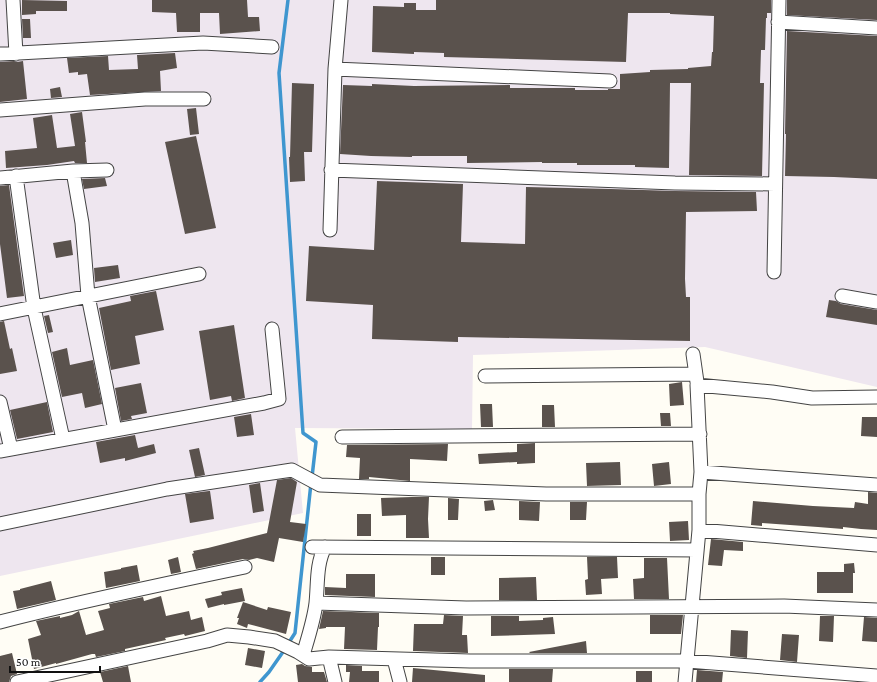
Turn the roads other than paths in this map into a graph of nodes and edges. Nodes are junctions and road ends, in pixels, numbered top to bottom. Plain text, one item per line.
1 (13, 0) edge
2 (341, 0) edge
3 (779, 0) edge
4 (778, 22) junction
5 (877, 28) edge
6 (272, 47) dead end
7 (0, 54) edge
8 (16, 54) junction
9 (335, 69) junction
10 (610, 81) dead end
11 (204, 99) dead end
12 (0, 110) edge
13 (107, 170) dead end
14 (331, 170) junction
15 (73, 171) junction
16 (16, 176) junction
17 (0, 178) edge
18 (776, 184) junction
19 (330, 230) dead end
20 (774, 272) dead end
21 (199, 274) dead end
22 (88, 296) junction
23 (842, 296) dead end
24 (877, 302) edge
25 (34, 308) junction
26 (0, 314) edge
27 (272, 329) dead end
28 (693, 354) dead end
29 (485, 376) dead end
30 (697, 380) junction
31 (877, 397) edge
32 (0, 402) edge
33 (115, 430) junction
34 (700, 434) junction
35 (342, 437) dead end
36 (63, 439) junction
37 (5, 450) edge
38 (701, 472) junction
39 (877, 485) edge
40 (700, 494) junction
41 (0, 524) edge
42 (699, 530) junction
43 (877, 545) edge
44 (697, 550) junction
45 (245, 567) dead end
46 (316, 603) junction
47 (692, 606) junction
48 (877, 610) edge
49 (0, 622) edge
50 (292, 649) junction
51 (329, 657) junction
52 (394, 659) junction
53 (687, 661) junction
54 (877, 676) edge
55 (17, 682) edge
56 (336, 682) edge
57 (400, 682) edge
58 (685, 682) edge

1 - 8 street
2 - 9 street
3 - 4 street
4 - 5 street
4 - 18 street
6 - 8 street
7 - 8 street
9 - 10 street
9 - 14 street
11 - 12 street
13 - 15 street
14 - 18 street
14 - 19 street
15 - 16 street
15 - 22 street
16 - 17 street
16 - 25 street
18 - 20 street
21 - 22 street
22 - 25 street
22 - 33 street
23 - 24 street
25 - 26 street
25 - 36 street
27 - 33 street
28 - 30 street
29 - 30 street
30 - 31 street
30 - 34 street
32 - 37 street
33 - 36 street
34 - 35 street
34 - 38 street
36 - 37 street
38 - 39 street
38 - 40 street
40 - 41 street
40 - 42 street
42 - 43 street
42 - 44 street
44 - 46 street
44 - 47 street
45 - 49 street
46 - 47 street
46 - 50 street
47 - 48 street
47 - 53 street
50 - 51 street
50 - 55 street
51 - 52 street
51 - 56 street
52 - 53 street
52 - 57 street
53 - 54 street
53 - 58 street

